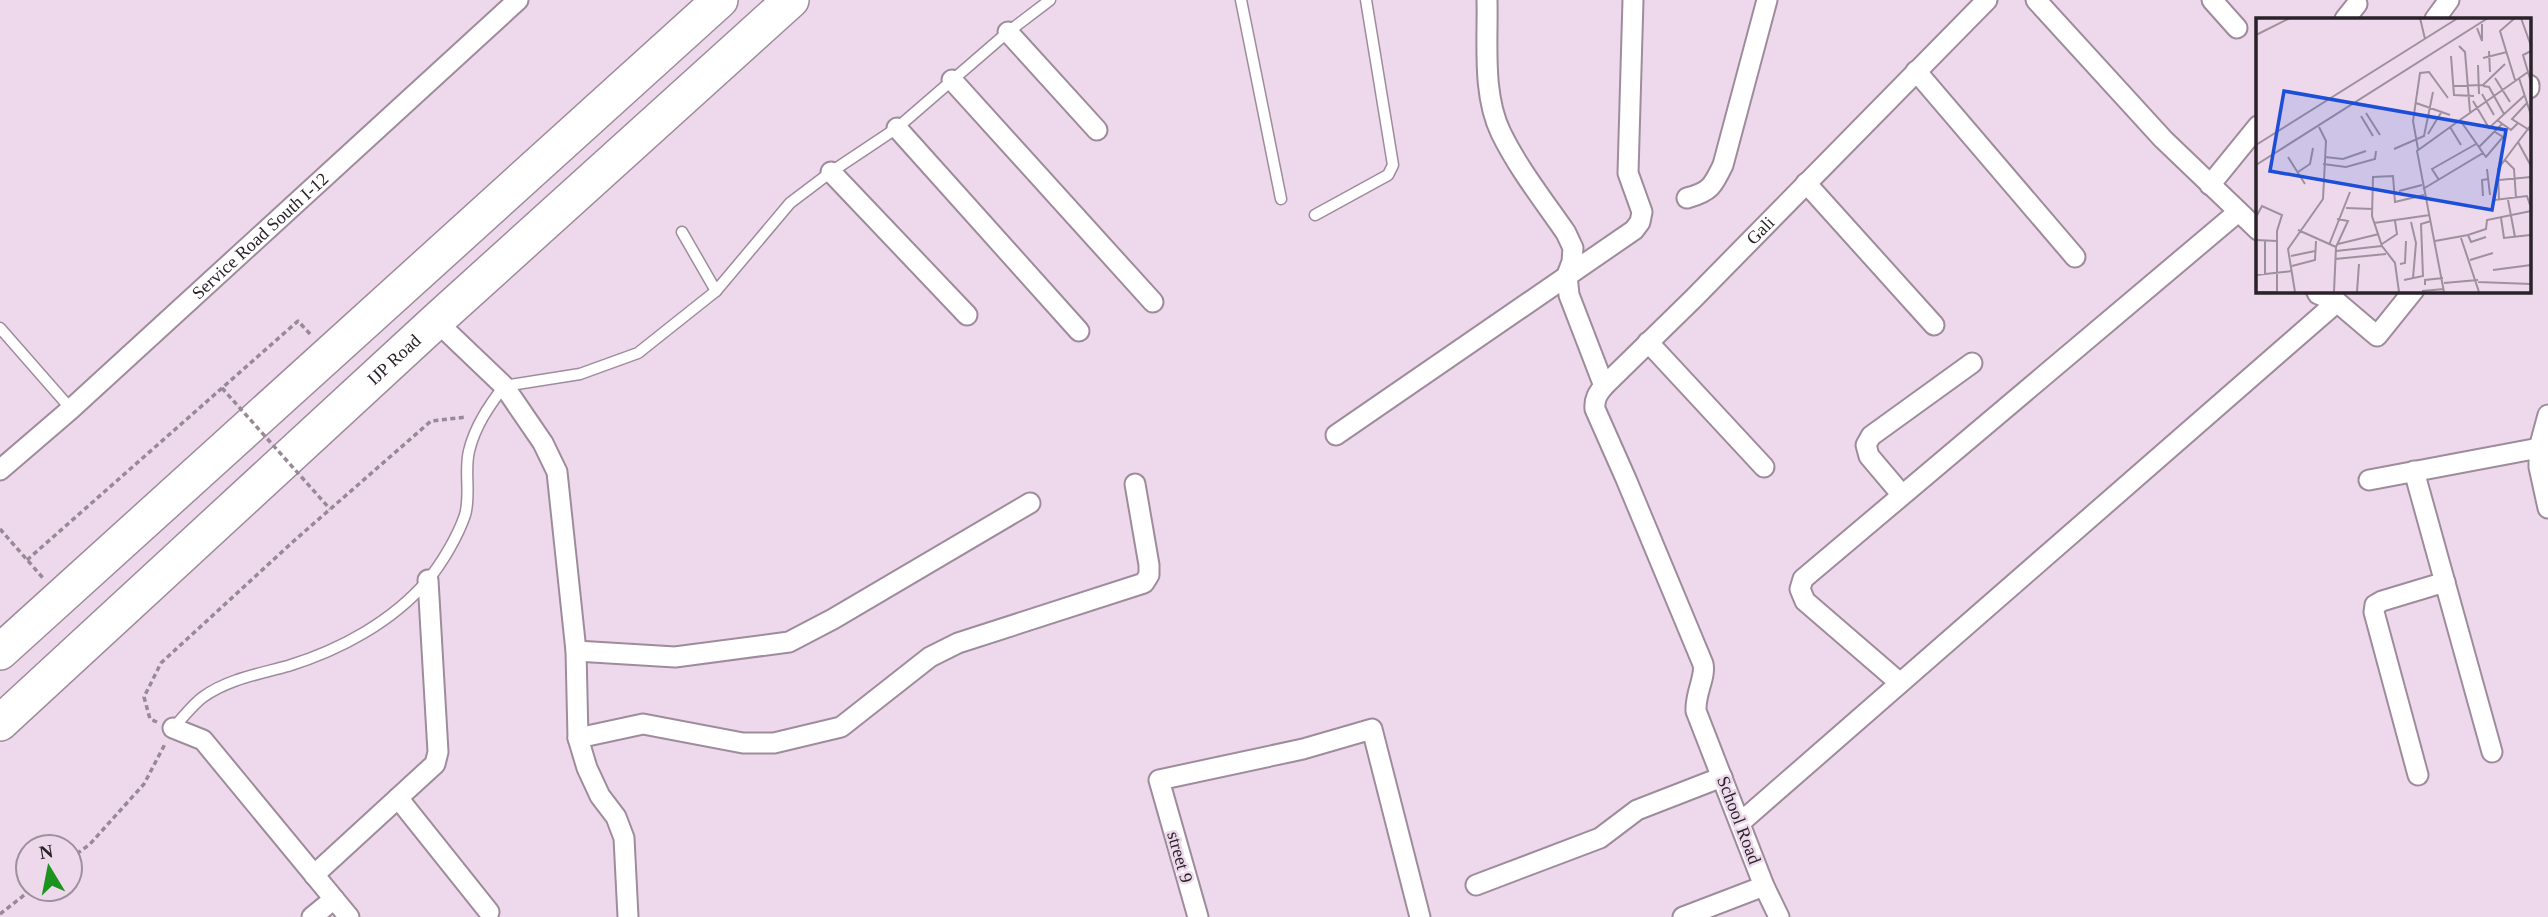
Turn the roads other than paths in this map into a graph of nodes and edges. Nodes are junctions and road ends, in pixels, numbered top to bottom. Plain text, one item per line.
1 (518, 0) edge
2 (720, 0) edge
3 (791, 0) edge
4 (1050, 0) edge
5 (1241, 0) edge
6 (1366, 0) edge
7 (1487, 0) edge
8 (1633, 0) edge
9 (1767, 0) edge
10 (1987, 0) edge
11 (2036, 0) edge
12 (2212, 0) edge
13 (2449, 0) edge
14 (2436, 18) edge
15 (2238, 29) dead end
16 (1008, 32) junction
17 (1916, 71) junction
18 (952, 80) junction
19 (897, 128) junction
20 (2256, 128) edge
21 (1097, 130) dead end
22 (831, 172) junction
23 (1806, 183) junction
24 (2210, 184) junction
25 (1687, 198) dead end
26 (1281, 199) dead end
27 (2238, 212) junction
28 (1315, 215) dead end
29 (2256, 228) edge
30 (682, 232) dead end
31 (2075, 257) dead end
32 (1567, 275) junction
33 (716, 290) junction
34 (2317, 292) edge
35 (2412, 292) edge
36 (1153, 302) dead end
37 (2337, 302) junction
38 (967, 315) dead end
39 (436, 321) junction
40 (1934, 325) dead end
41 (0, 328) edge
42 (1079, 331) dead end
43 (1648, 342) junction
44 (1972, 363) dead end
45 (504, 386) junction
46 (1604, 386) junction
47 (71, 409) junction
48 (2548, 415) edge
49 (1336, 435) dead end
50 (2539, 448) junction
51 (1765, 467) dead end
52 (0, 470) edge
53 (2414, 471) junction
54 (2369, 480) dead end
55 (1135, 484) dead end
56 (1902, 495) junction
57 (1030, 503) dead end
58 (2548, 508) edge
59 (428, 580) junction
60 (2445, 582) junction
61 (53, 604) junction
62 (576, 650) junction
63 (78, 651) junction
64 (0, 652) edge
65 (1900, 684) junction
66 (0, 723) edge
67 (173, 728) joint
68 (578, 738) junction
69 (2493, 752) dead end
70 (2418, 775) dead end
71 (1722, 777) junction
72 (398, 798) junction
73 (1741, 822) junction
74 (314, 875) junction
75 (1476, 885) dead end
76 (1765, 886) junction
77 (334, 899) junction
78 (489, 912) dead end
79 (313, 917) edge
80 (349, 917) edge
81 (628, 917) edge
82 (1198, 917) edge
83 (1420, 917) edge
84 (1683, 917) edge
85 (1779, 917) edge

1 - 47 street, Service Road South I-12
2 - 61 highway
3 - 39 highway, IJP Road
4 - 16 lane
5 - 26 lane
6 - 28 lane
7 - 32 street
8 - 32 street
9 - 25 street
10 - 17 street, Gali
11 - 24 street
12 - 15 street
13 - 14 street
16 - 18 lane
16 - 21 street
17 - 23 street, Gali
17 - 31 street
18 - 19 lane
18 - 36 street
19 - 22 lane
19 - 42 street
20 - 24 street
22 - 33 lane
22 - 38 street
23 - 40 street
23 - 43 street, Gali
24 - 27 street
27 - 29 street
27 - 56 street
30 - 33 lane
32 - 46 street
32 - 49 street
33 - 45 lane
34 - 37 street
35 - 37 street
37 - 65 street
39 - 45 street
39 - 63 highway, IJP Road
41 - 47 lane
43 - 46 street, Gali
43 - 51 street
44 - 56 street
45 - 59 lane
45 - 62 street
46 - 71 street, School Road
47 - 52 street, Service Road South I-12
48 - 50 street
50 - 53 street
50 - 58 street
53 - 54 street
53 - 60 street
55 - 68 street
56 - 65 street
57 - 62 street
59 - 67 lane
59 - 72 street
60 - 69 street
60 - 70 street
61 - 63 highway
61 - 64 highway
62 - 68 street
63 - 66 highway, IJP Road
65 - 73 street
67 - 74 street
68 - 81 street
71 - 73 street, School Road
71 - 75 street
72 - 74 street
72 - 78 street
73 - 76 street, School Road
74 - 77 street
76 - 84 street
76 - 85 street, School Road
77 - 79 street
77 - 80 street
82 - 83 street, street 9

